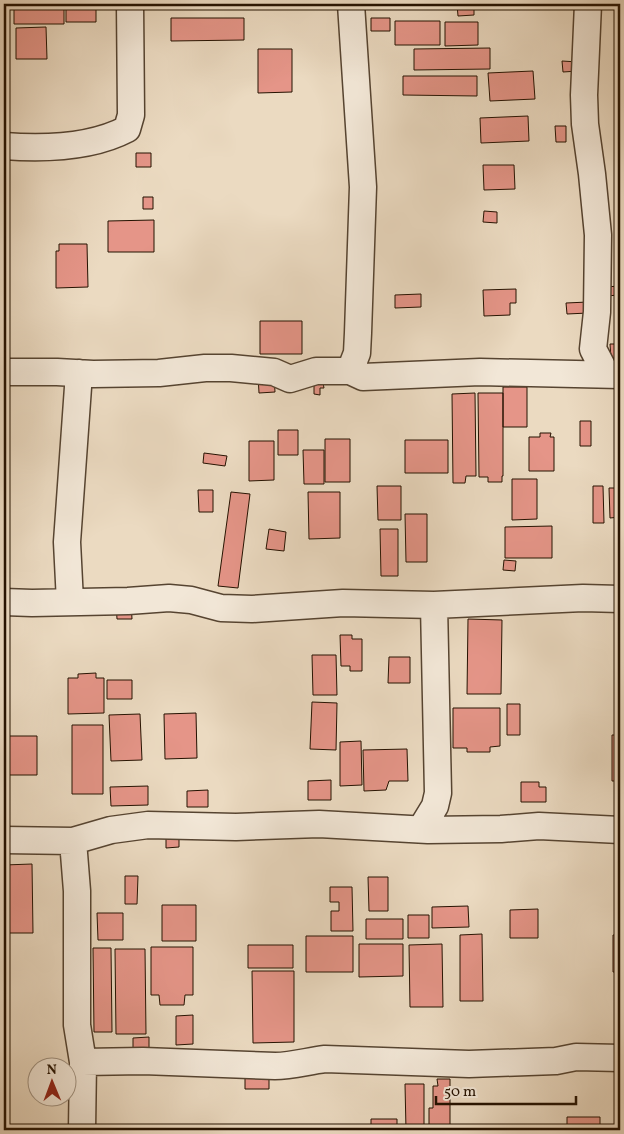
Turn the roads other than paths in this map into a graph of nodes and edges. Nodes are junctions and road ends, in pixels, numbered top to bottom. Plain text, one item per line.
1 (130, 4) edge
2 (351, 4) edge
3 (588, 4) edge
4 (4, 146) edge
5 (593, 349) junction
6 (350, 371) junction
7 (4, 372) edge
8 (79, 373) junction
9 (572, 373) junction
10 (613, 374) edge
11 (620, 599) edge
12 (4, 602) edge
13 (70, 602) junction
14 (434, 605) junction
15 (421, 830) junction
16 (620, 830) edge
17 (4, 840) edge
18 (73, 841) junction
19 (620, 1058) edge
20 (83, 1062) junction
21 (82, 1130) edge

1 - 4 street
2 - 6 street
3 - 5 street
5 - 9 street
5 - 10 street
6 - 8 street
6 - 9 street
7 - 8 street
8 - 13 street
9 - 10 street
11 - 14 street
12 - 13 street
13 - 14 street
14 - 15 street
15 - 16 street
15 - 18 street
17 - 18 street
18 - 20 street
19 - 20 street
20 - 21 street

